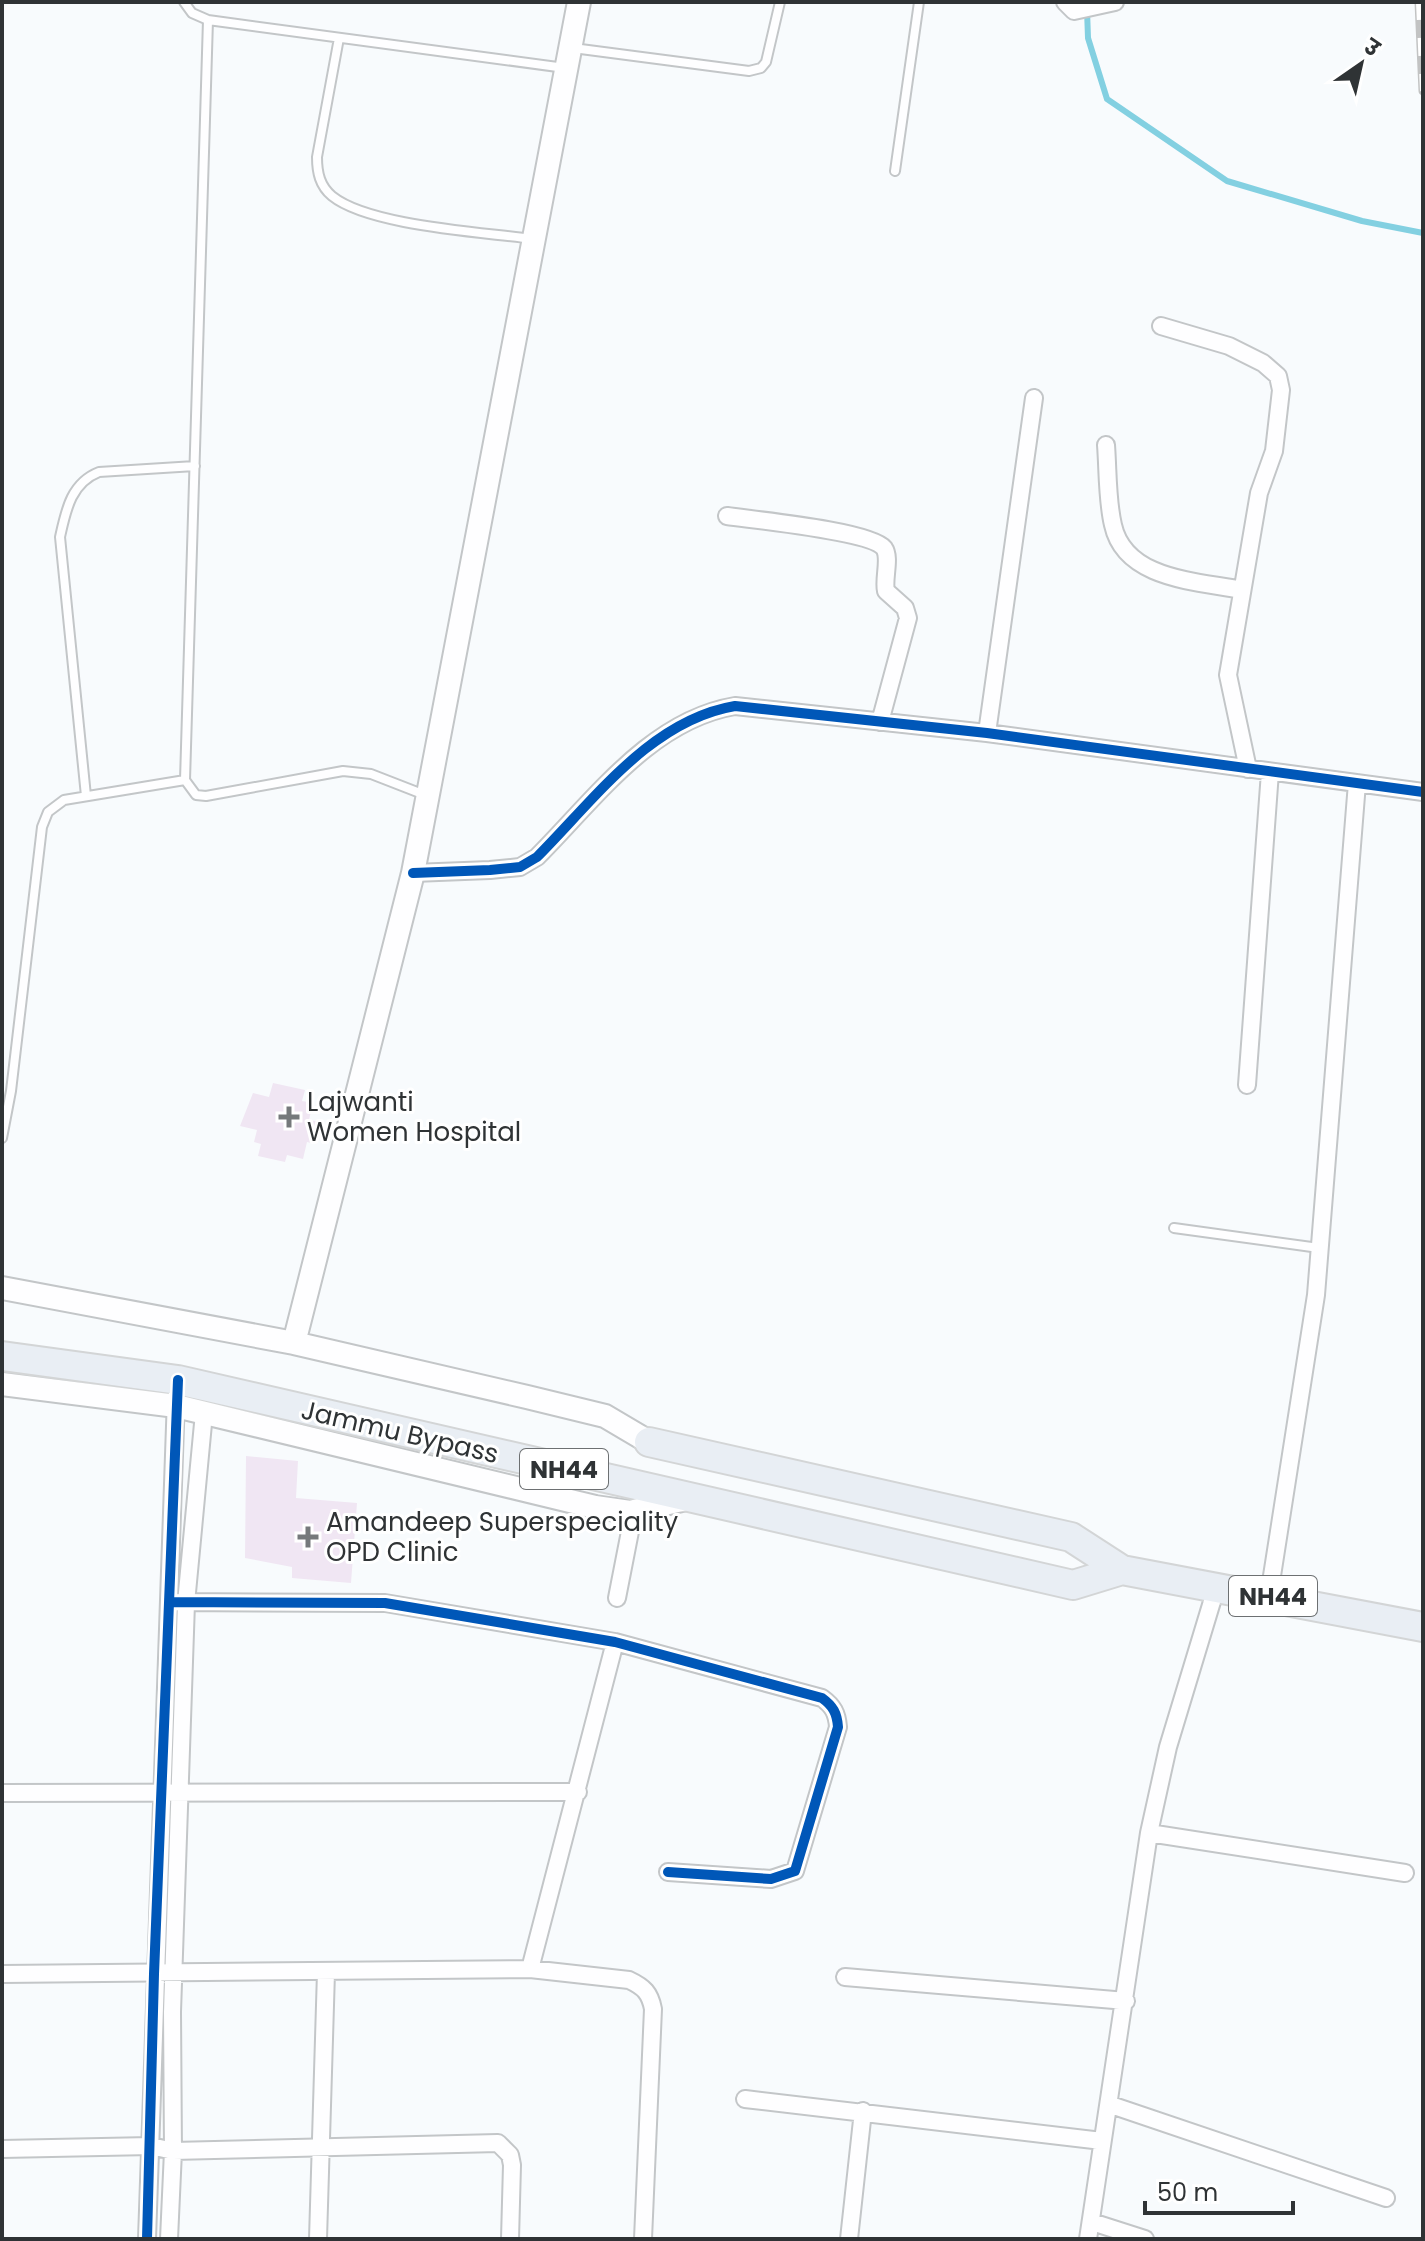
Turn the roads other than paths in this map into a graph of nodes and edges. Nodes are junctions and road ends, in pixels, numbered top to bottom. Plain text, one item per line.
1 (184, 2) edge
2 (579, 2) edge
3 (780, 2) edge
4 (919, 2) edge
5 (1107, 5) edge
6 (1070, 7) edge
7 (208, 20) junction
8 (339, 38) junction
9 (568, 58) junction
10 (895, 171) dead end
11 (533, 239) junction
12 (1161, 326) dead end
13 (1034, 398) dead end
14 (1106, 445) dead end
15 (195, 466) junction
16 (727, 516) dead end
17 (1242, 590) junction
18 (880, 722) junction
19 (987, 733) junction
20 (1248, 769) junction
21 (1270, 772) junction
22 (185, 780) junction
23 (1357, 783) junction
24 (1423, 792) edge
25 (86, 796) junction
26 (429, 796) junction
27 (413, 873) junction
28 (1247, 1085) dead end
29 (2, 1138) edge
30 (1174, 1228) dead end
31 (1320, 1248) junction
32 (2, 1288) edge
33 (294, 1343) junction
34 (2, 1356) edge
35 (2, 1384) edge
36 (177, 1393) junction
37 (204, 1413) junction
38 (649, 1442) joint
39 (691, 1498) junction
40 (634, 1511) junction
41 (1122, 1570) junction
42 (1217, 1585) junction
43 (1269, 1595) junction
44 (617, 1598) dead end
45 (179, 1602) junction
46 (1423, 1627) edge
47 (615, 1642) junction
48 (161, 1792) junction
49 (180, 1792) junction
50 (578, 1792) junction
51 (2, 1793) edge
52 (1149, 1833) junction
53 (668, 1872) dead end
54 (1405, 1873) dead end
55 (530, 1969) junction
56 (326, 1972) junction
57 (2, 1974) edge
58 (154, 1974) junction
59 (174, 1974) junction
60 (845, 1977) dead end
61 (1126, 2001) junction
62 (745, 2099) dead end
63 (1111, 2105) junction
64 (863, 2111) junction
65 (1102, 2141) junction
66 (320, 2145) junction
67 (151, 2146) junction
68 (2, 2149) edge
69 (173, 2151) junction
70 (1386, 2198) dead end
71 (1090, 2231) edge
72 (147, 2239) edge
73 (169, 2239) edge
74 (318, 2239) edge
75 (510, 2239) edge
76 (643, 2239) edge
77 (849, 2239) edge
78 (1145, 2239) edge

1 - 7 lane
2 - 9 street
3 - 9 lane
4 - 10 lane
5 - 6 street
7 - 8 lane
7 - 15 lane
8 - 9 lane
8 - 11 lane
9 - 11 street
11 - 26 street
12 - 17 street
13 - 19 street
14 - 17 street
15 - 22 lane
15 - 25 lane
16 - 18 street
17 - 20 street
18 - 19 street
18 - 27 street
19 - 20 street
20 - 21 street
21 - 23 street
21 - 28 street
22 - 25 lane
22 - 26 lane
23 - 24 street
23 - 31 street
25 - 29 lane
26 - 27 street
27 - 33 street
30 - 31 lane
31 - 43 street
32 - 33 street
33 - 38 street
34 - 36 highway, Jammu Bypass / NH44
35 - 36 street
36 - 37 street
36 - 39 highway, Jammu Bypass / NH44
36 - 45 street
37 - 40 street
37 - 45 street
38 - 41 highway, Jammu Bypass / NH44
39 - 40 street
39 - 41 highway, Jammu Bypass / NH44
40 - 44 street
41 - 42 highway, Jammu Bypass / NH44
42 - 43 highway, Jammu Bypass / NH44
42 - 52 street
43 - 46 highway, Jammu Bypass / NH44
45 - 47 street
45 - 48 street
45 - 49 street
47 - 50 street
47 - 53 street
48 - 49 street
48 - 51 street
48 - 58 street
49 - 50 street
49 - 59 street
50 - 55 street
52 - 54 street
52 - 61 street
55 - 56 street
55 - 76 street
56 - 59 street
56 - 66 street
57 - 58 street
58 - 59 street
58 - 67 street
59 - 69 street
60 - 61 street
61 - 63 street
62 - 64 street
63 - 65 street
63 - 70 street
64 - 65 street
64 - 77 street
65 - 71 street
66 - 69 street
66 - 74 street
66 - 75 street
67 - 68 street
67 - 69 street
67 - 72 street
69 - 73 street
71 - 78 street

